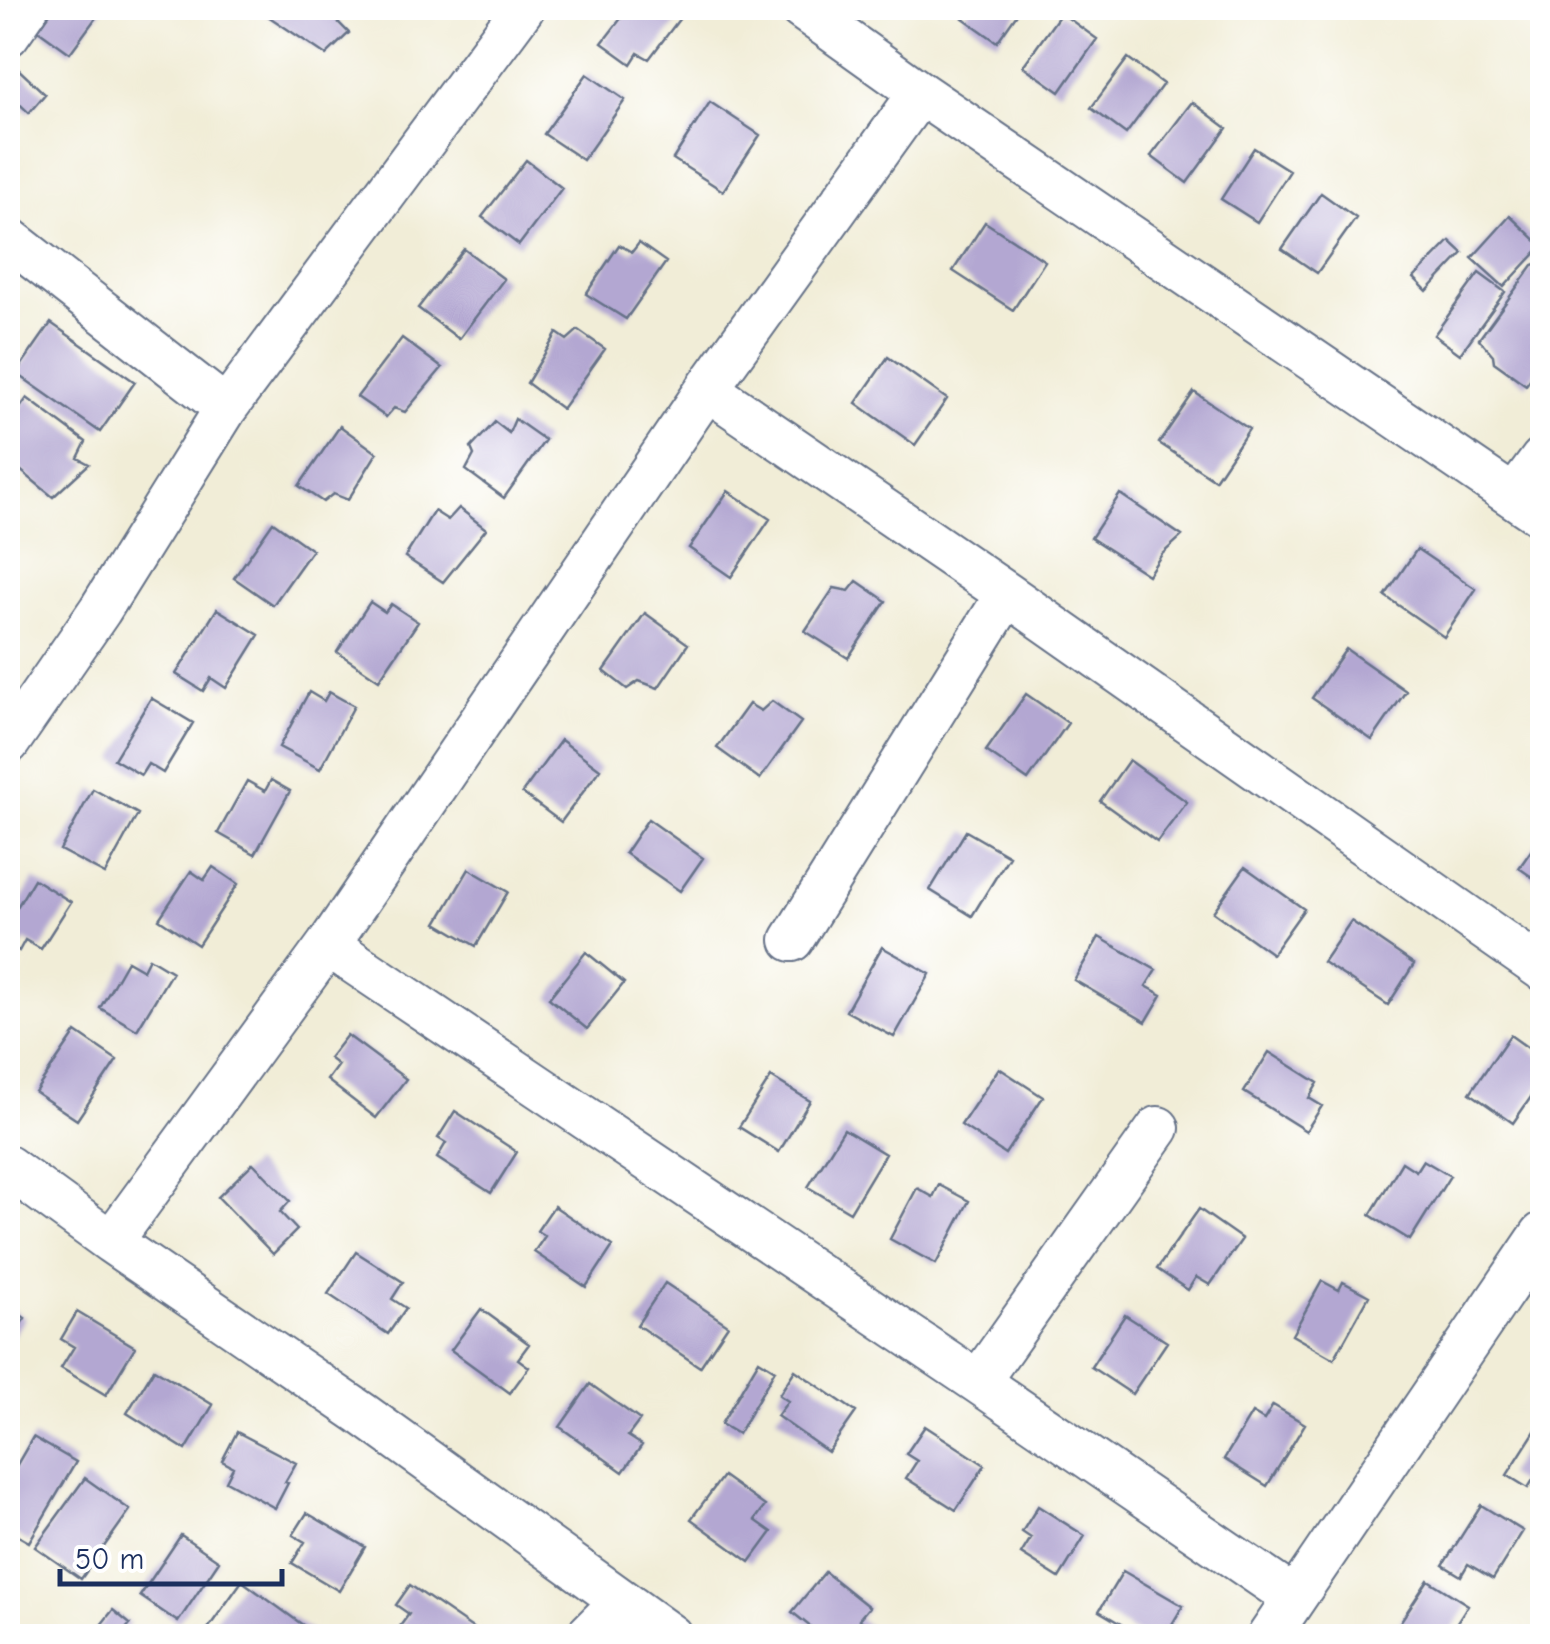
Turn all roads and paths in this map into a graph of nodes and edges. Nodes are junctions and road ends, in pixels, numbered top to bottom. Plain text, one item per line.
1 (27, 8) edge
2 (523, 8) edge
3 (800, 8) edge
4 (8, 34) edge
5 (920, 94) junction
6 (8, 238) edge
7 (706, 389) junction
8 (226, 408) junction
9 (1542, 459) edge
10 (1528, 507) edge
11 (1006, 594) junction
12 (8, 742) edge
13 (792, 940) dead end
14 (328, 945) junction
15 (1542, 969) edge
16 (1158, 1128) dead end
17 (8, 1166) edge
18 (1542, 1234) edge
19 (112, 1242) junction
20 (978, 1382) junction
21 (1294, 1598) junction
22 (587, 1636) edge
23 (657, 1636) edge
24 (671, 1636) edge
25 (1269, 1636) edge

1 - 4 street
2 - 8 street
3 - 5 street
5 - 7 street
5 - 10 street
6 - 8 street
7 - 11 street
7 - 14 street
8 - 12 street
9 - 10 street
11 - 13 street
11 - 15 street
14 - 19 street
14 - 20 street
16 - 20 street
17 - 19 street
18 - 21 street
19 - 24 street
20 - 21 street
21 - 25 street
22 - 23 street

